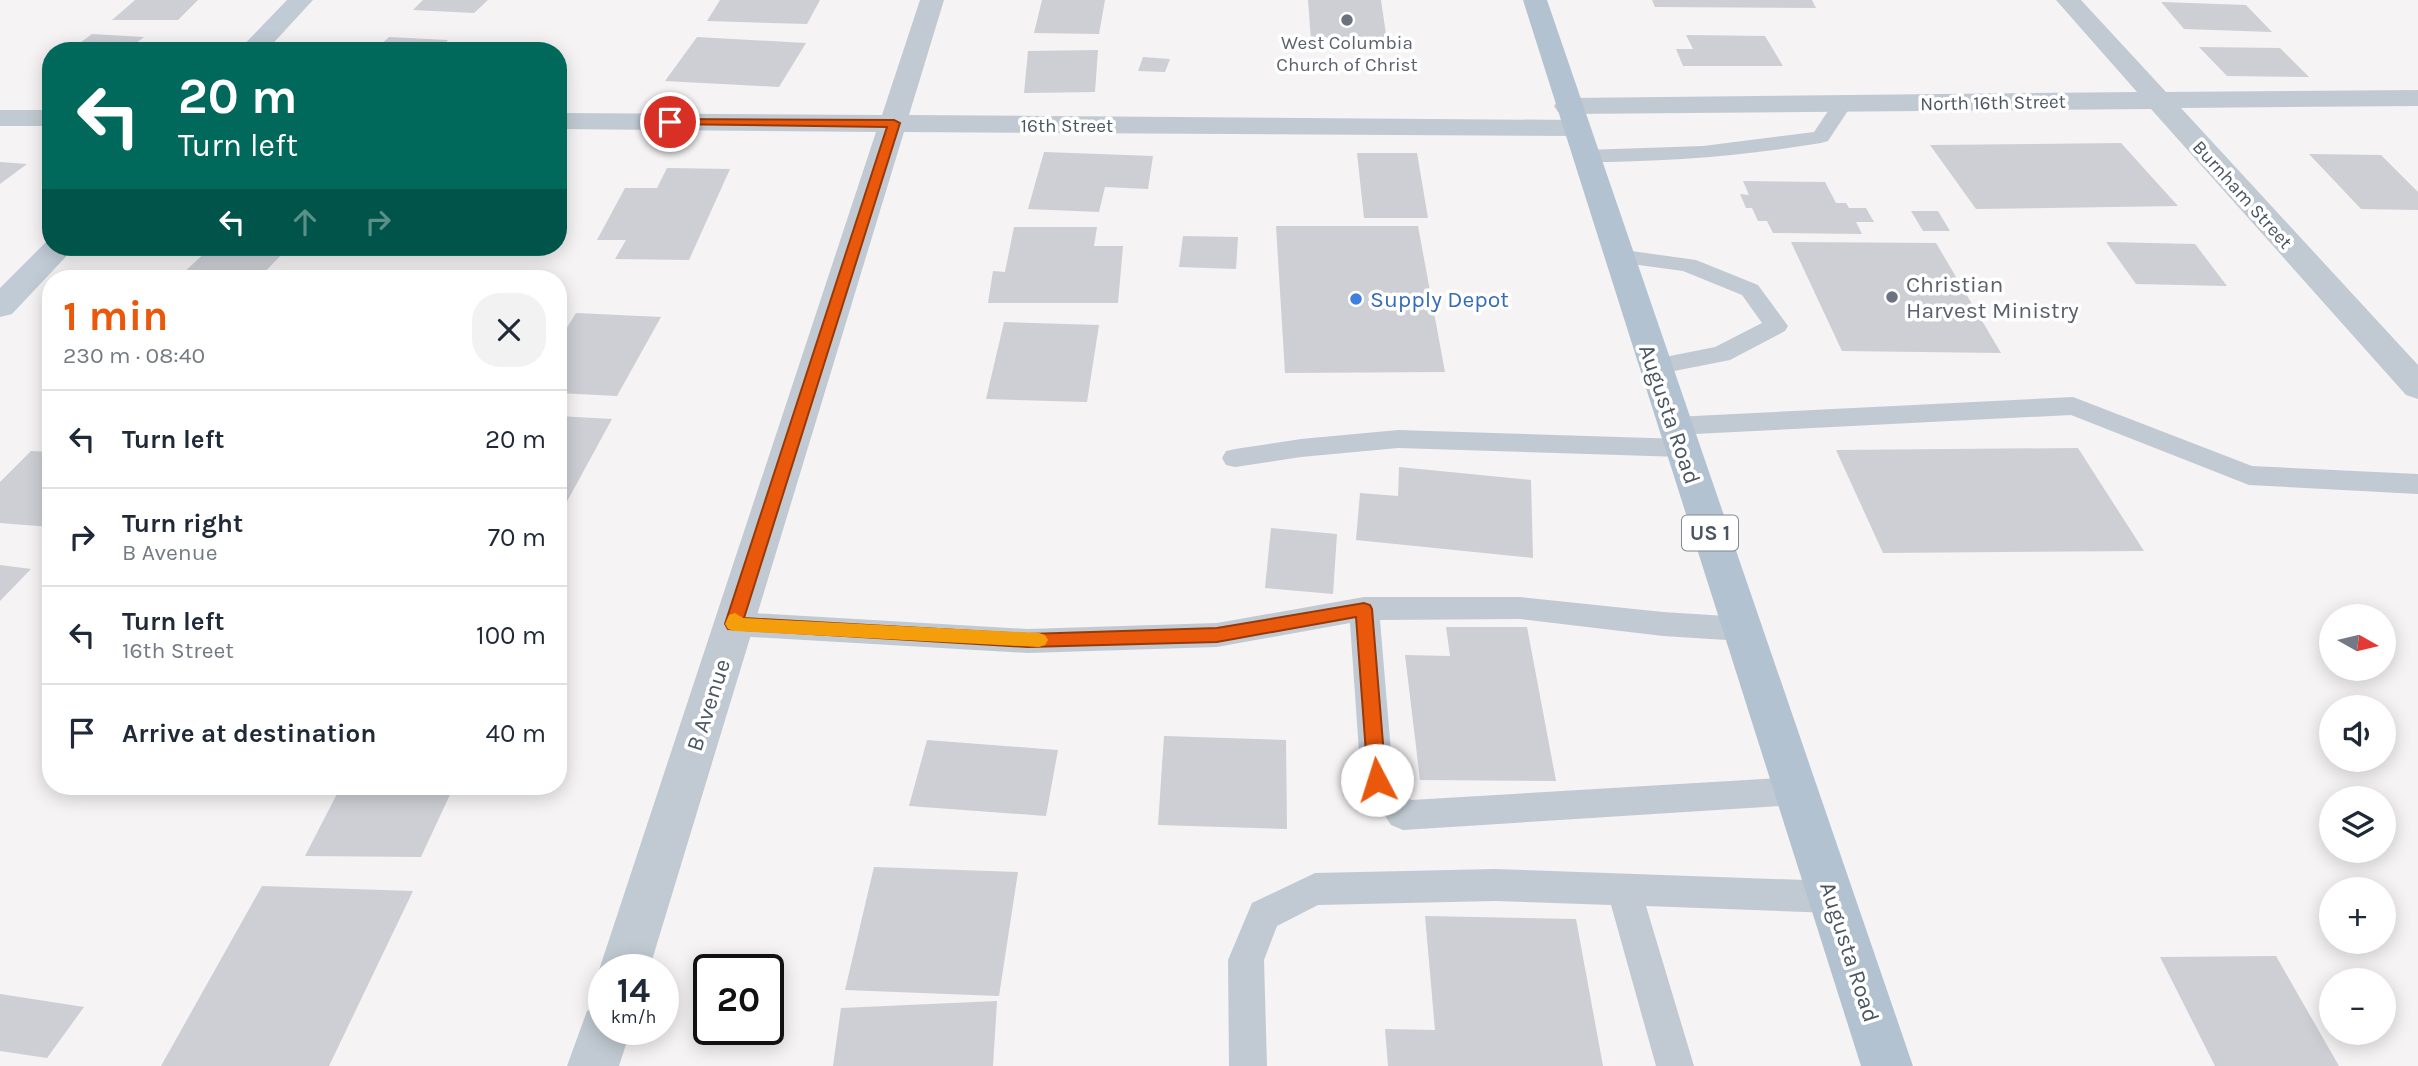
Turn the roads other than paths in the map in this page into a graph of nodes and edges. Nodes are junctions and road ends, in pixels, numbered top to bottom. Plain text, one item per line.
1 (301, 0) edge
2 (932, 0) edge
3 (1535, 0) edge
4 (2068, 0) edge
5 (260, 42) edge
6 (2418, 98) edge
7 (2158, 100) junction
8 (1843, 103) junction
9 (0, 118) edge
10 (42, 118) edge
11 (567, 121) edge
12 (894, 123) junction
13 (1576, 130) junction
14 (50, 256) edge
15 (1618, 256) junction
16 (0, 307) edge
17 (1654, 367) junction
18 (2418, 387) edge
19 (1678, 437) junction
20 (1235, 458) dead end
21 (2418, 484) edge
22 (1364, 609) junction
23 (734, 624) junction
24 (1742, 629) junction
25 (1796, 791) junction
26 (1624, 890) junction
27 (1832, 897) junction
28 (629, 954) edge
29 (600, 1045) edge
30 (593, 1066) edge
31 (1248, 1066) edge
32 (1675, 1066) edge
33 (1887, 1066) edge

1 - 5 street
2 - 12 street, B Avenue
3 - 13 main road, Augusta Road / US 1
4 - 7 street, Burnham Street
6 - 7 street, North 16th Street
7 - 8 street, North 16th Street
7 - 18 street, Burnham Street
8 - 13 street, North 16th Street
8 - 13 lane
9 - 10 street
11 - 12 street, 16th Street
12 - 13 street, 16th Street
12 - 23 street, B Avenue
13 - 15 main road, Augusta Road / US 1
14 - 16 street
15 - 17 main road, Augusta Road / US 1
15 - 17 lane
17 - 19 main road, Augusta Road / US 1
19 - 20 lane
19 - 21 lane
19 - 24 main road, Augusta Road / US 1
22 - 23 lane
22 - 24 lane
22 - 25 lane
23 - 28 street, B Avenue
24 - 25 main road, Augusta Road / US 1
25 - 27 main road, Augusta Road / US 1
26 - 27 lane
26 - 31 lane
26 - 32 lane
27 - 33 main road, Augusta Road / US 1
29 - 30 street

